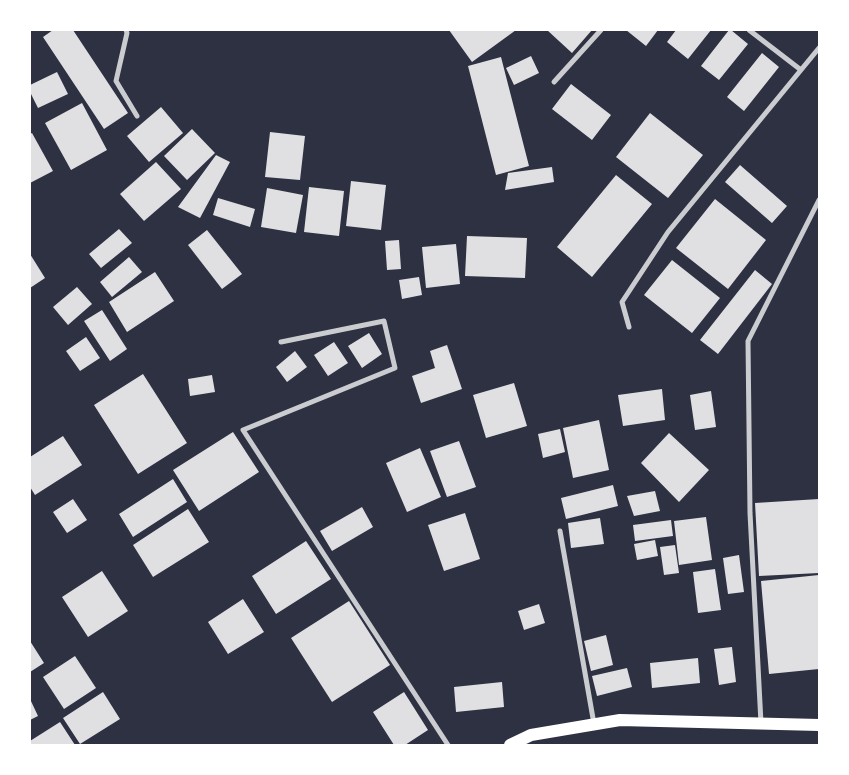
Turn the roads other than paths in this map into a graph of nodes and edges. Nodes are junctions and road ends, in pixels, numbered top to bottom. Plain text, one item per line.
1 (126, 30) edge
2 (601, 30) edge
3 (749, 30) edge
4 (819, 48) edge
5 (801, 70) junction
6 (554, 82) dead end
7 (137, 116) dead end
8 (819, 200) edge
9 (628, 327) dead end
10 (281, 342) dead end
11 (560, 532) dead end
12 (761, 723) junction
13 (594, 724) junction
14 (819, 725) edge
15 (448, 745) edge
16 (510, 745) edge

1 - 7 street
2 - 6 street
3 - 5 street
4 - 5 street
5 - 9 street
8 - 12 street
10 - 15 street
11 - 13 street
12 - 13 main road
12 - 14 main road
13 - 16 main road

